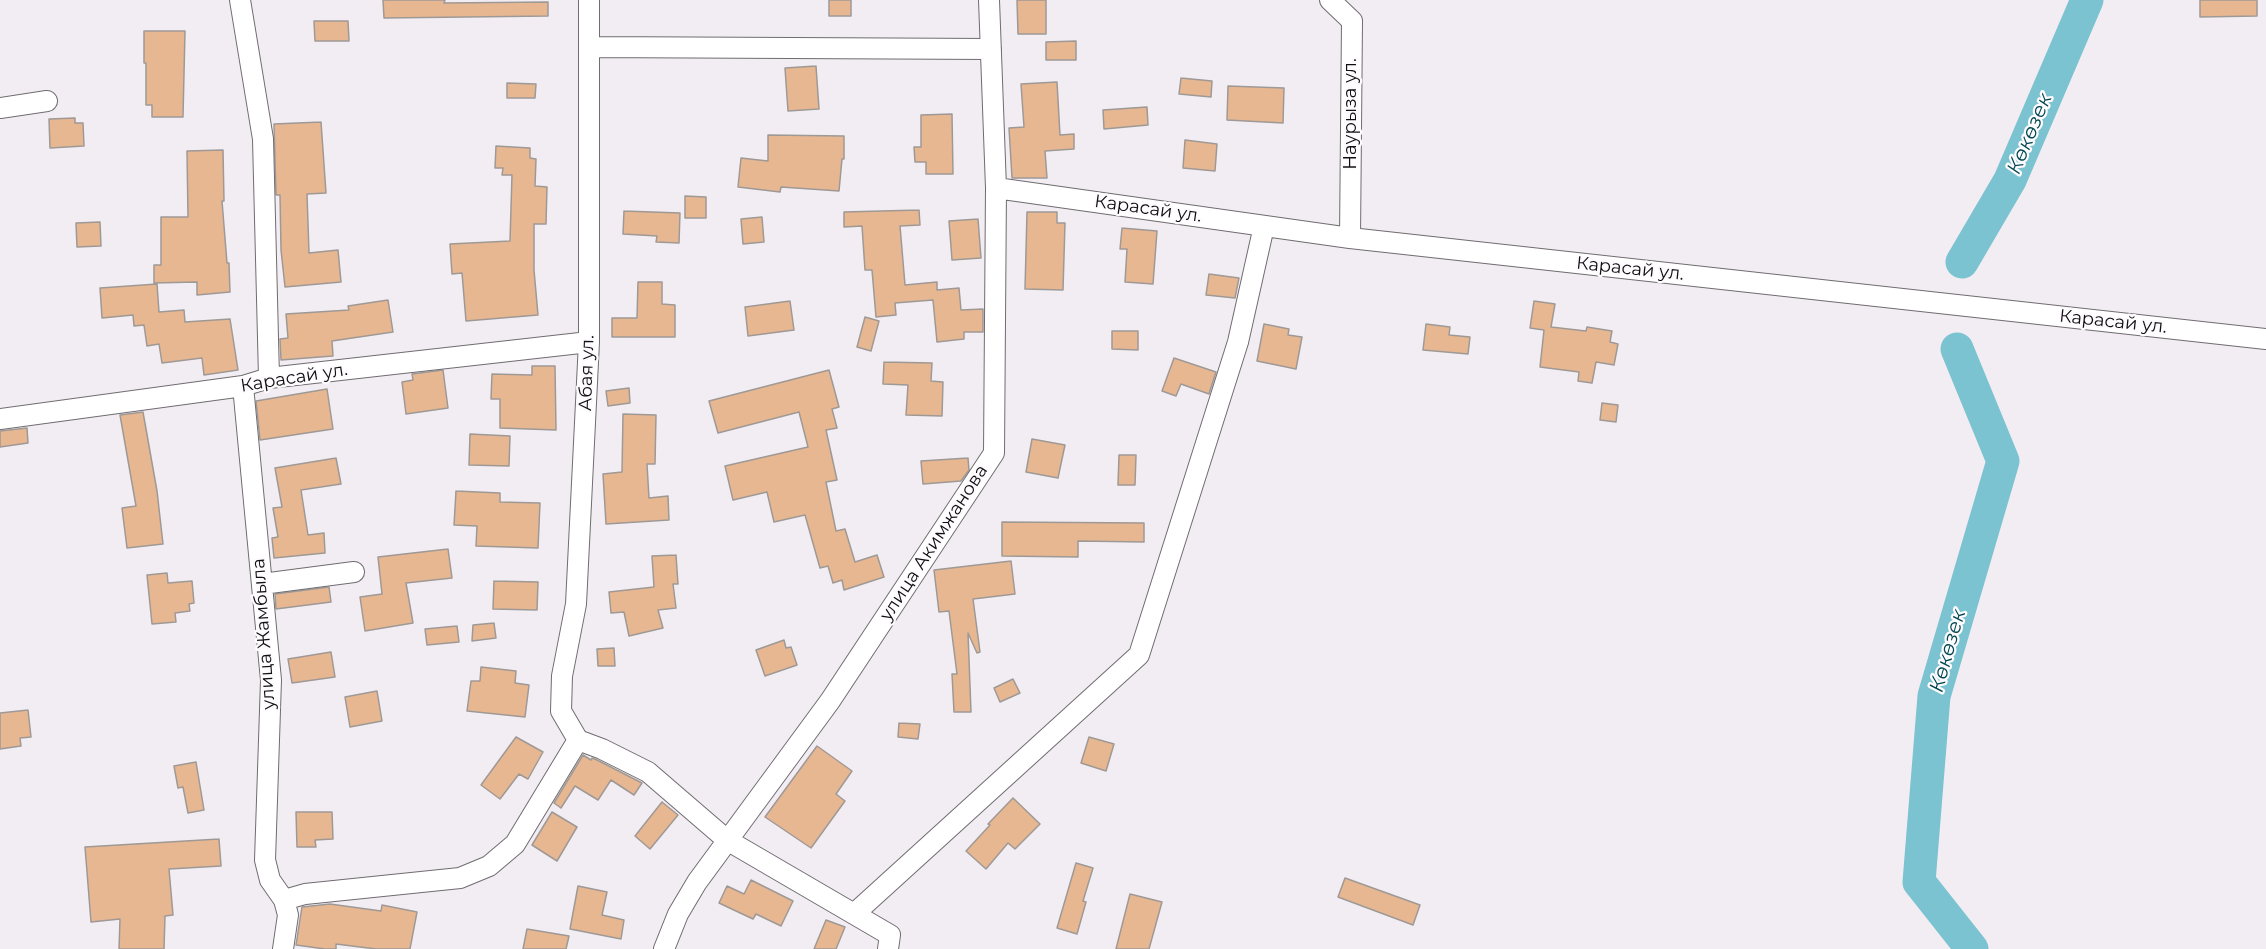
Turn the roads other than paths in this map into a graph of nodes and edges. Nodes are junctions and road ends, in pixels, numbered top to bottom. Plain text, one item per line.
1 (240, 0) edge
2 (590, 0) edge
3 (989, 0) edge
4 (1330, 0) edge
5 (590, 47) junction
6 (991, 49) junction
7 (47, 101) dead end
8 (0, 108) edge
9 (996, 188) junction
10 (1264, 226) junction
11 (1350, 238) junction
12 (2266, 339) edge
13 (589, 342) junction
14 (269, 378) junction
15 (243, 386) junction
16 (0, 419) edge
17 (354, 572) dead end
18 (262, 584) junction
19 (578, 740) junction
20 (727, 840) junction
21 (284, 900) junction
22 (854, 914) junction
23 (284, 949) edge
24 (664, 949) edge
25 (888, 949) edge

1 - 14 street
2 - 5 street, Абая ул.
3 - 6 street, улица Акимжанова
4 - 11 street, Наурыза ул.
5 - 6 street
5 - 13 street, Абая ул.
6 - 9 street, улица Акимжанова
7 - 8 street
9 - 10 street, Карасай ул.
9 - 20 street, улица Акимжанова
10 - 11 street, Карасай ул.
10 - 22 street
11 - 12 street, Карасай ул.
13 - 14 street, Карасай ул.
13 - 19 street, Абая ул.
14 - 15 street, Карасай ул.
15 - 16 street, Карасай ул.
15 - 18 street, улица Жамбыла
17 - 18 street
18 - 21 street, улица Жамбыла
19 - 20 street
19 - 21 street
20 - 22 street
20 - 24 street, улица Акимжанова
21 - 23 street, улица Жамбыла
22 - 25 street

